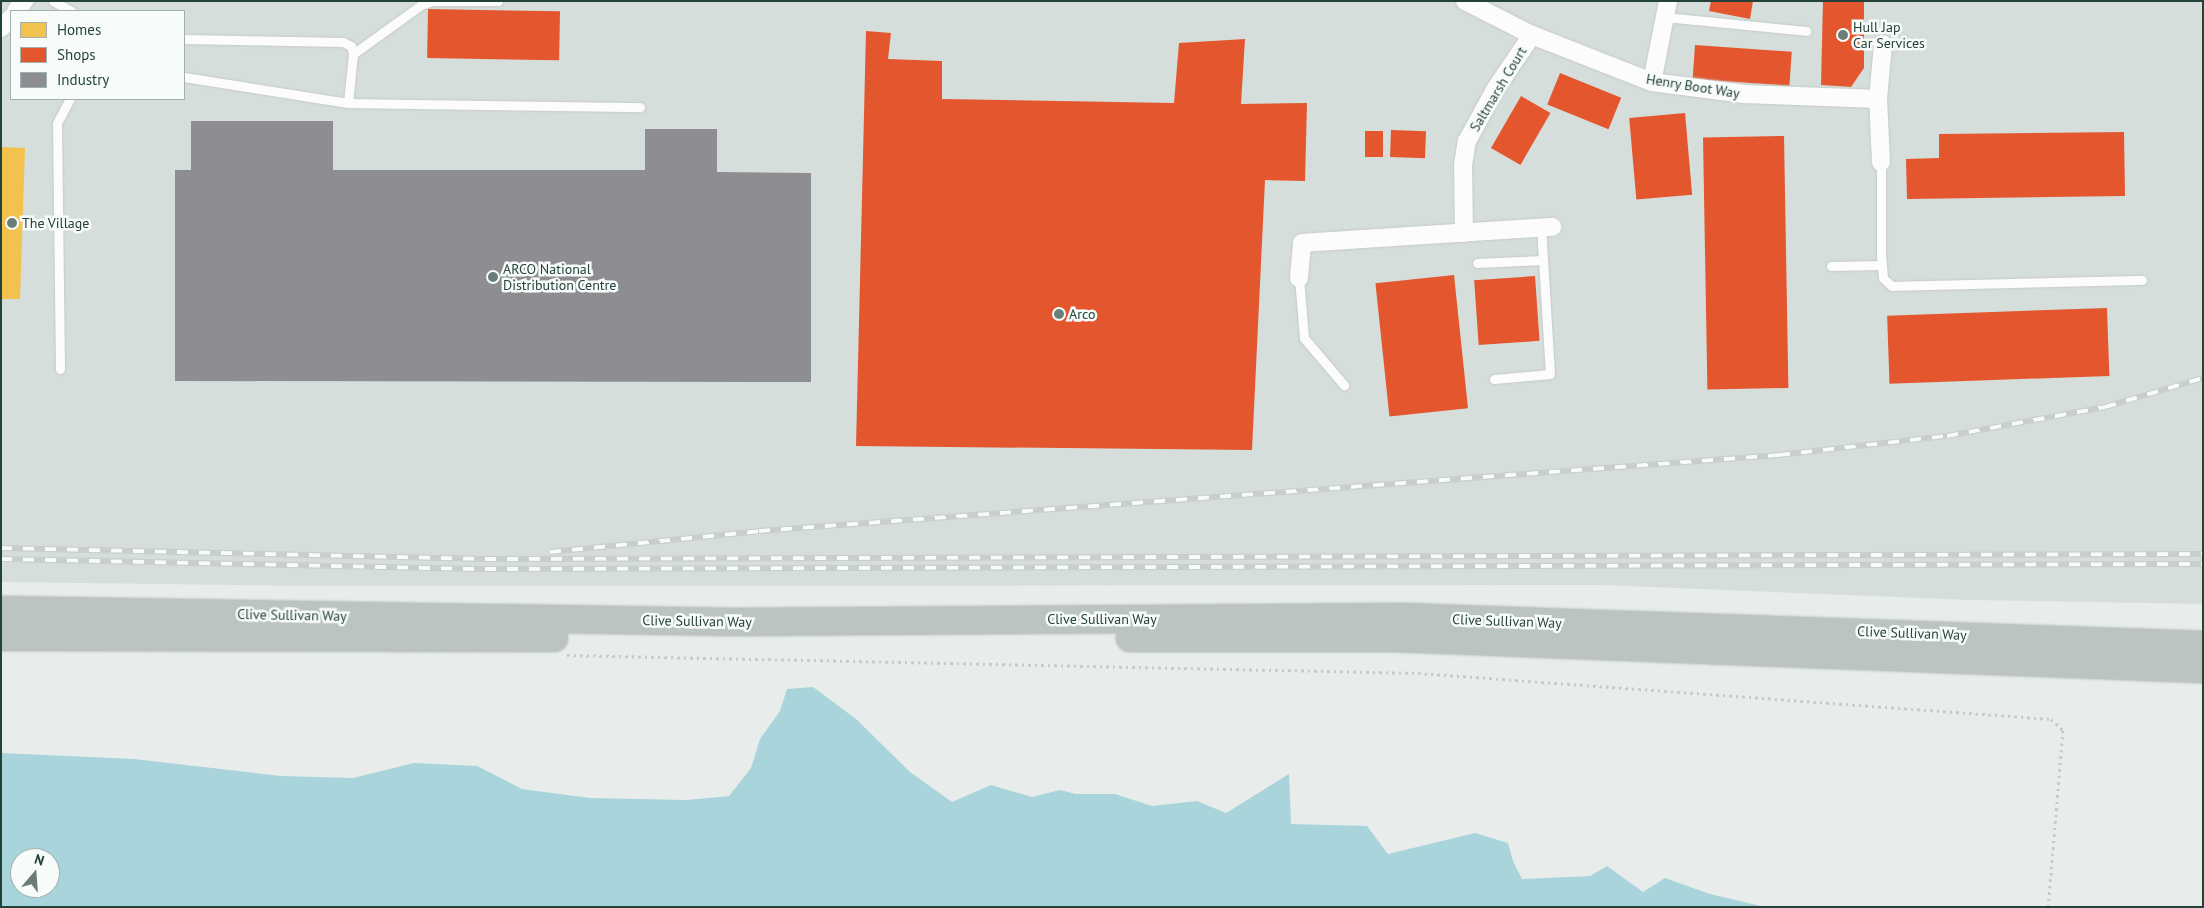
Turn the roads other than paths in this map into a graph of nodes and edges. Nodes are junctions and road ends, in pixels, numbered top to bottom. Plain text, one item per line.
1 (53, 1) edge
2 (498, 1) edge
3 (1465, 1) edge
4 (1666, 9) edge
5 (68, 10) edge
6 (10, 19) edge
7 (1, 28) edge
8 (1806, 31) dead end
9 (1532, 34) junction
10 (185, 39) edge
11 (1883, 44) dead end
12 (354, 54) junction
13 (185, 77) edge
14 (1652, 82) junction
15 (1878, 99) junction
16 (70, 100) edge
17 (348, 103) junction
18 (640, 107) dead end
19 (1880, 162) joint
20 (1547, 227) joint
21 (1464, 233) junction
22 (1543, 260) junction
23 (1477, 262) dead end
24 (1882, 265) junction
25 (1831, 266) dead end
26 (1299, 278) joint
27 (2142, 280) dead end
28 (60, 368) dead end
29 (1494, 379) dead end
30 (1344, 385) dead end
31 (1, 610) edge
32 (1, 637) edge
33 (2203, 645) edge
34 (2203, 669) edge

1 - 5 lane
2 - 12 lane
3 - 9 street, Henry Boot Way
4 - 8 lane
4 - 14 street
6 - 7 street
9 - 14 street, Henry Boot Way
9 - 21 street, Saltmarsh Court
10 - 12 lane
11 - 15 street
12 - 17 lane
13 - 17 lane
14 - 15 street, Henry Boot Way
15 - 19 street
16 - 28 lane
17 - 18 lane
19 - 24 lane
20 - 21 street
20 - 22 lane
21 - 26 street
22 - 23 lane
22 - 29 lane
24 - 25 lane
24 - 27 lane
26 - 30 lane
31 - 33 highway, Clive Sullivan Way
32 - 34 highway, Clive Sullivan Way

